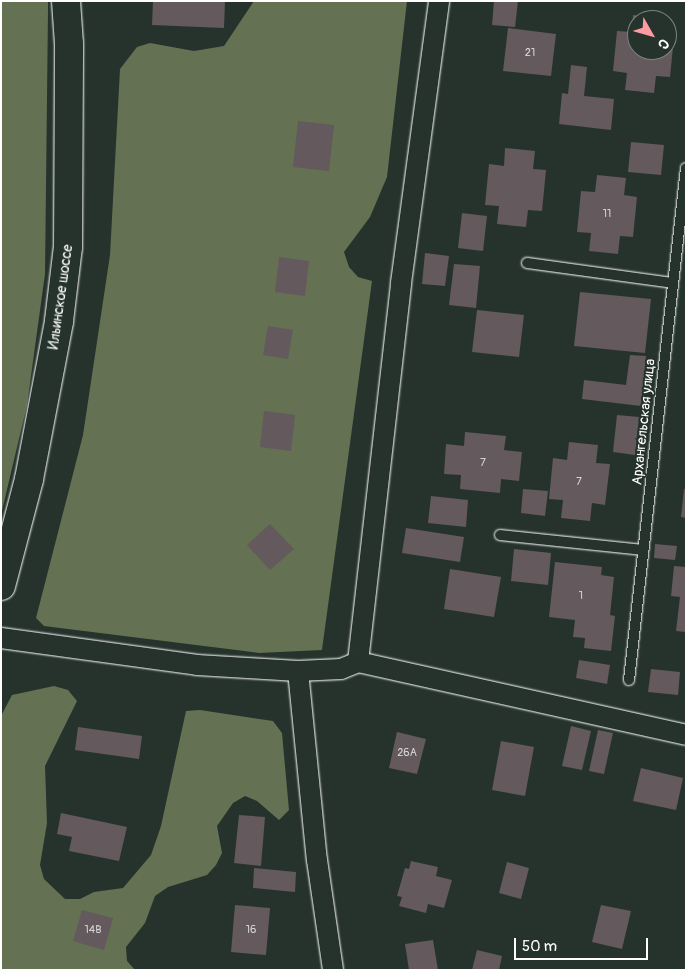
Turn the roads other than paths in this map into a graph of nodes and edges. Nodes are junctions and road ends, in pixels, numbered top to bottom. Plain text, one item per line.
1 (66, 1) edge
2 (439, 1) edge
3 (686, 168) edge
4 (527, 264) dead end
5 (673, 283) junction
6 (500, 535) dead end
7 (644, 550) junction
8 (1, 586) edge
9 (1, 638) edge
10 (358, 662) junction
11 (298, 671) junction
12 (630, 680) dead end
13 (686, 735) edge
14 (333, 970) edge

1 - 8 main road, Ильинское шоссе
2 - 10 street
3 - 5 lane, Архангельская улица
4 - 5 lane
5 - 7 lane, Архангельская улица
6 - 7 lane
7 - 12 lane, Архангельская улица
9 - 11 street
10 - 11 street
10 - 13 street
11 - 14 street

